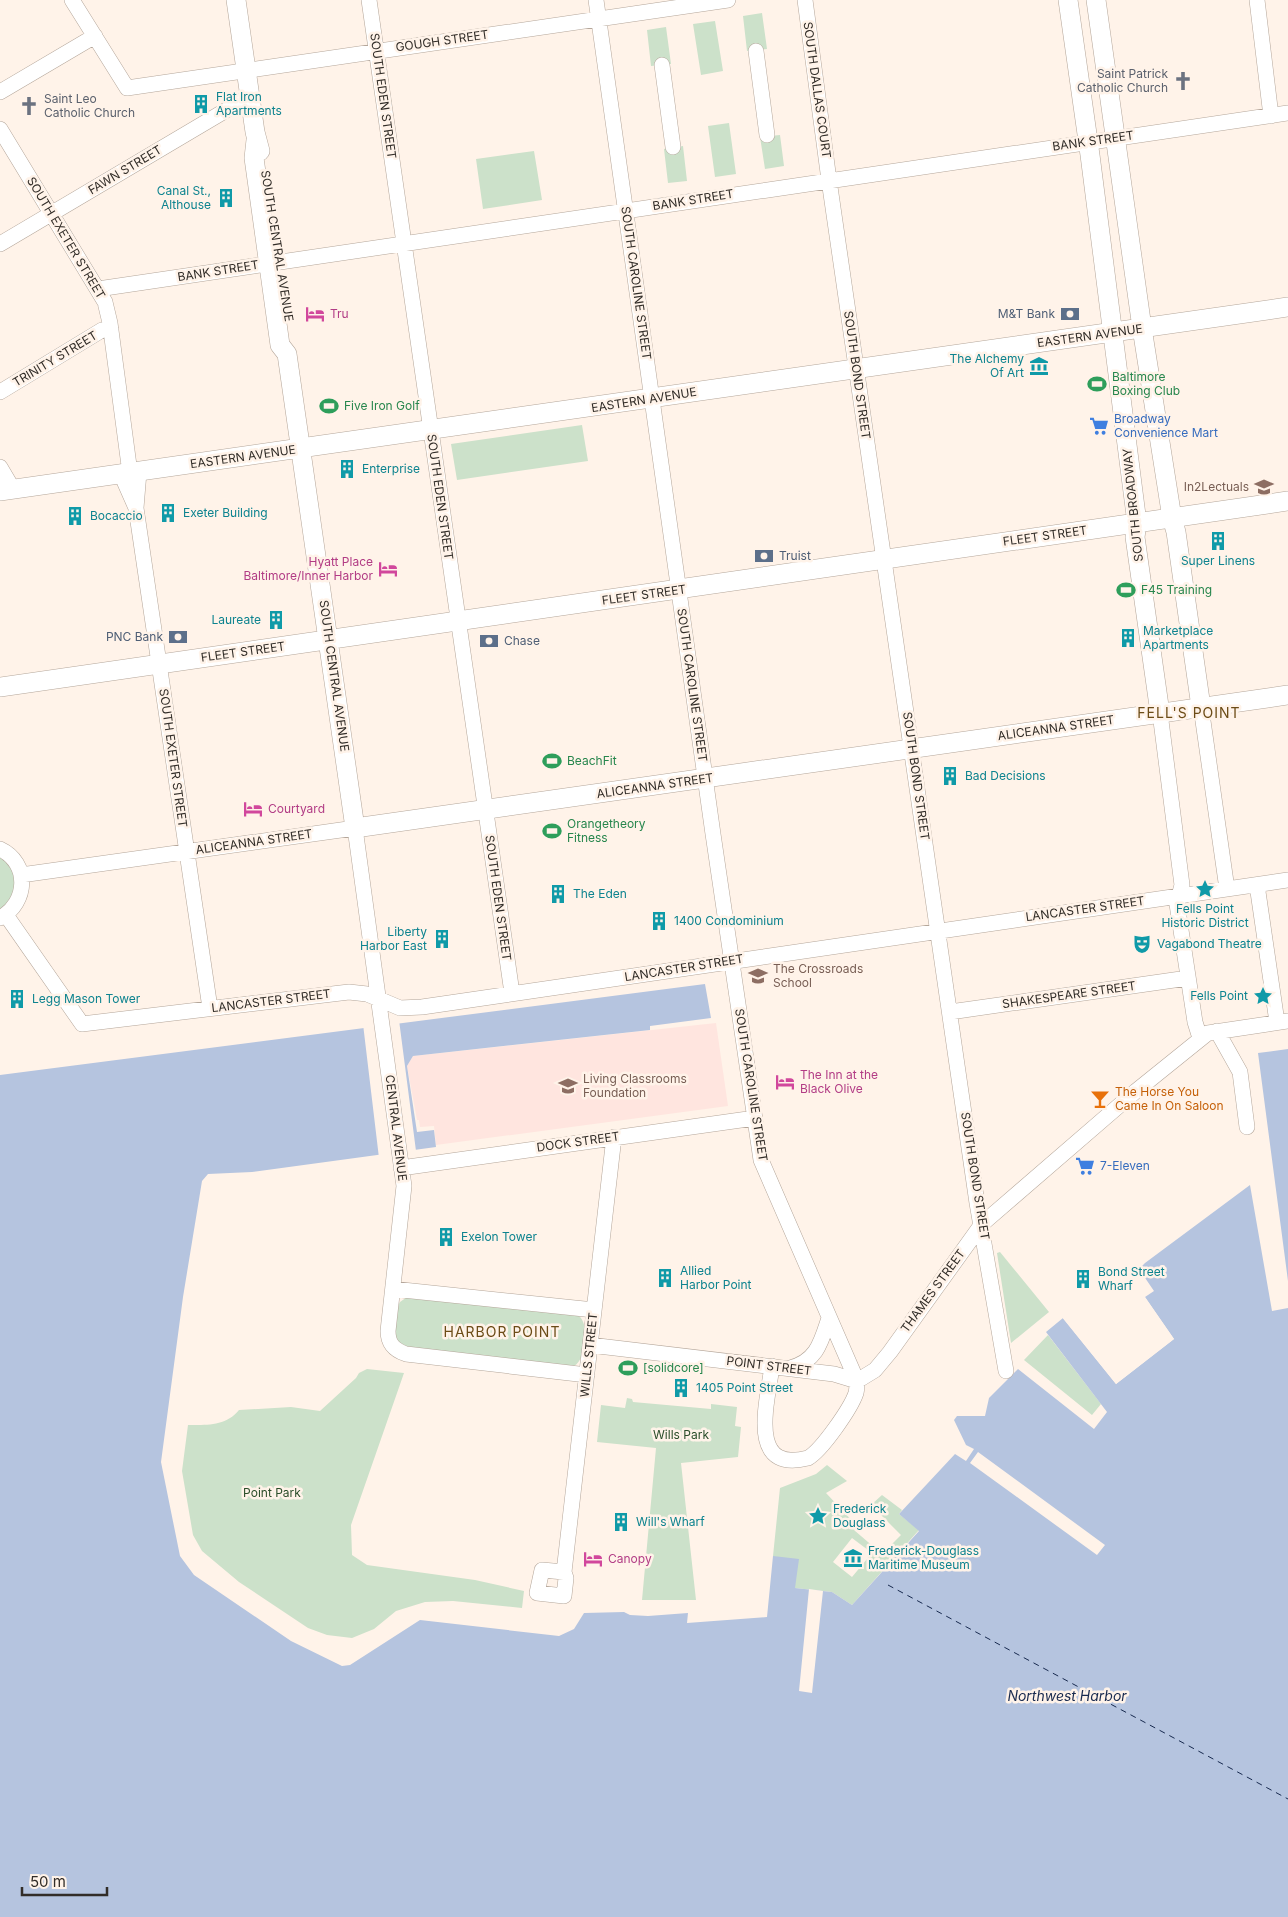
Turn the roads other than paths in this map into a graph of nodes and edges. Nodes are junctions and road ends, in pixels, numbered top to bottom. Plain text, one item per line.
1 (72, 0) edge
2 (236, 0) edge
3 (370, 0) edge
4 (596, 0) edge
5 (728, 0) edge
6 (805, 0) edge
7 (1068, 0) edge
8 (1096, 0) edge
9 (1257, 0) edge
10 (599, 19) junction
11 (95, 36) junction
12 (376, 51) junction
13 (756, 51) dead end
14 (662, 65) dead end
15 (246, 70) junction
16 (0, 92) edge
17 (250, 96) junction
18 (1288, 113) edge
19 (1271, 116) junction
20 (0, 129) edge
21 (767, 135) dead end
22 (1116, 138) junction
23 (1088, 142) junction
24 (673, 146) dead end
25 (829, 180) junction
26 (625, 210) junction
27 (51, 214) junction
28 (404, 243) junction
29 (0, 244) edge
30 (274, 262) junction
31 (98, 289) junction
32 (1288, 307) edge
33 (1142, 328) junction
34 (111, 329) junction
35 (1112, 333) junction
36 (857, 370) junction
37 (0, 392) edge
38 (652, 399) junction
39 (431, 430) junction
40 (302, 449) junction
41 (0, 467) edge
42 (130, 473) junction
43 (7, 490) edge
44 (1288, 501) edge
45 (1172, 518) junction
46 (1137, 523) junction
47 (884, 560) junction
48 (679, 590) junction
49 (458, 622) junction
50 (328, 640) junction
51 (159, 665) junction
52 (0, 687) edge
53 (1288, 695) edge
54 (1201, 707) junction
55 (1160, 713) junction
56 (912, 748) junction
57 (705, 779) junction
58 (485, 810) junction
59 (355, 828) junction
60 (0, 849) edge
61 (187, 852) junction
62 (21, 875) junction
63 (1288, 880) edge
64 (1257, 885) junction
65 (1227, 889) junction
66 (1179, 896) junction
67 (3, 916) edge
68 (938, 930) junction
69 (732, 960) junction
70 (1188, 978) junction
71 (512, 993) junction
72 (380, 999) junction
73 (210, 1008) junction
74 (950, 1012) junction
75 (1283, 1022) edge
76 (1217, 1031) junction
77 (1200, 1038) junction
78 (755, 1118) junction
79 (1247, 1127) dead end
80 (614, 1137) junction
81 (401, 1163) junction
82 (982, 1224) junction
83 (394, 1289) junction
84 (594, 1310) junction
85 (829, 1318) junction
86 (590, 1345) junction
87 (772, 1366) junction
88 (790, 1368) junction
89 (1006, 1371) dead end
90 (587, 1375) junction
91 (857, 1381) junction
92 (564, 1572) dead end

1 - 11 street
2 - 15 main road, SOUTH CENTRAL AVENUE
3 - 12 street, SOUTH EDEN STREET
4 - 10 street, SOUTH CAROLINE STREET
5 - 10 street, GOUGH STREET
6 - 25 street, SOUTH DALLAS COURT
7 - 23 main road, SOUTH BROADWAY
8 - 22 main road
9 - 19 street
10 - 12 street, GOUGH STREET
10 - 26 street, SOUTH CAROLINE STREET
11 - 15 street, GOUGH STREET
11 - 16 street
12 - 15 street, GOUGH STREET
12 - 28 street, SOUTH EDEN STREET
13 - 21 street
14 - 24 street
15 - 17 main road, SOUTH CENTRAL AVENUE
17 - 27 street, FAWN STREET
17 - 30 main road, SOUTH CENTRAL AVENUE
18 - 19 street, BANK STREET
19 - 22 street, BANK STREET
20 - 27 street, SOUTH EXETER STREET
22 - 23 street, BANK STREET
22 - 33 main road
23 - 25 street, BANK STREET
23 - 35 main road, SOUTH BROADWAY
25 - 26 street, BANK STREET
25 - 36 street, SOUTH BOND STREET
26 - 28 street, BANK STREET
26 - 38 street, SOUTH CAROLINE STREET
27 - 29 street, FAWN STREET
27 - 31 street, SOUTH EXETER STREET
28 - 30 street, BANK STREET
28 - 39 street, SOUTH EDEN STREET
30 - 31 street, BANK STREET
30 - 40 main road, SOUTH CENTRAL AVENUE
31 - 34 street, SOUTH EXETER STREET
32 - 33 main road, EASTERN AVENUE
33 - 35 main road, EASTERN AVENUE
33 - 45 main road
34 - 37 street, TRINITY STREET
34 - 42 street, SOUTH EXETER STREET
35 - 36 main road, EASTERN AVENUE
35 - 46 main road, SOUTH BROADWAY
36 - 38 main road, EASTERN AVENUE
36 - 47 street, SOUTH BOND STREET
38 - 39 main road, EASTERN AVENUE
38 - 48 street, SOUTH CAROLINE STREET
39 - 40 main road, EASTERN AVENUE
39 - 49 street, SOUTH EDEN STREET
40 - 42 main road, EASTERN AVENUE
40 - 50 main road, SOUTH CENTRAL AVENUE
41 - 43 street
42 - 43 main road, EASTERN AVENUE
42 - 51 street, SOUTH EXETER STREET
44 - 45 main road, FLEET STREET
45 - 46 main road, FLEET STREET
45 - 54 main road
46 - 47 main road, FLEET STREET
46 - 55 main road, SOUTH BROADWAY
47 - 48 main road, FLEET STREET
47 - 56 street, SOUTH BOND STREET
48 - 49 main road, FLEET STREET
48 - 57 street, SOUTH CAROLINE STREET
49 - 50 main road, FLEET STREET
49 - 58 street, SOUTH EDEN STREET
50 - 51 main road, FLEET STREET
50 - 59 main road, SOUTH CENTRAL AVENUE
51 - 52 main road, FLEET STREET
51 - 61 street, SOUTH EXETER STREET
53 - 54 main road, ALICEANNA STREET
54 - 55 main road, ALICEANNA STREET
54 - 65 street
55 - 56 main road, ALICEANNA STREET
55 - 66 street, SOUTH BROADWAY
56 - 57 main road, ALICEANNA STREET
56 - 68 street, SOUTH BOND STREET
57 - 58 main road, ALICEANNA STREET
57 - 69 street, SOUTH CAROLINE STREET
58 - 59 main road, ALICEANNA STREET
58 - 71 street, SOUTH EDEN STREET
59 - 61 street, ALICEANNA STREET
59 - 72 street, SOUTH CENTRAL AVENUE
60 - 62 street
61 - 62 street, ALICEANNA STREET
61 - 73 street, SOUTH EXETER STREET
62 - 67 street
63 - 64 street, LANCASTER STREET
64 - 65 street, LANCASTER STREET
64 - 75 street
65 - 66 street, LANCASTER STREET
66 - 68 street, LANCASTER STREET
66 - 70 street, SOUTH BROADWAY
67 - 73 street, LANCASTER STREET
68 - 69 street, LANCASTER STREET
68 - 74 street, SOUTH BOND STREET
69 - 71 street, LANCASTER STREET
69 - 78 street, SOUTH CAROLINE STREET
70 - 74 street, SHAKESPEARE STREET
70 - 77 street, SOUTH BROADWAY
71 - 72 street, LANCASTER STREET
72 - 73 street, LANCASTER STREET
72 - 81 street, CENTRAL AVENUE
74 - 82 street, SOUTH BOND STREET
75 - 76 street, THAMES STREET
76 - 77 street, THAMES STREET
76 - 79 street
77 - 82 street, THAMES STREET
78 - 80 street, DOCK STREET
78 - 85 street, SOUTH CAROLINE STREET
80 - 81 street, DOCK STREET
80 - 84 street, WILLS STREET
81 - 83 street, CENTRAL AVENUE
82 - 89 street, SOUTH BOND STREET
82 - 91 street, THAMES STREET
83 - 84 street
83 - 90 street, CENTRAL AVENUE
84 - 86 street, WILLS STREET
85 - 88 street
85 - 91 street, SOUTH CAROLINE STREET
86 - 87 street, POINT STREET
86 - 90 street, WILLS STREET
87 - 88 street, POINT STREET
87 - 91 street
88 - 91 street, POINT STREET
90 - 92 street, WILLS STREET

